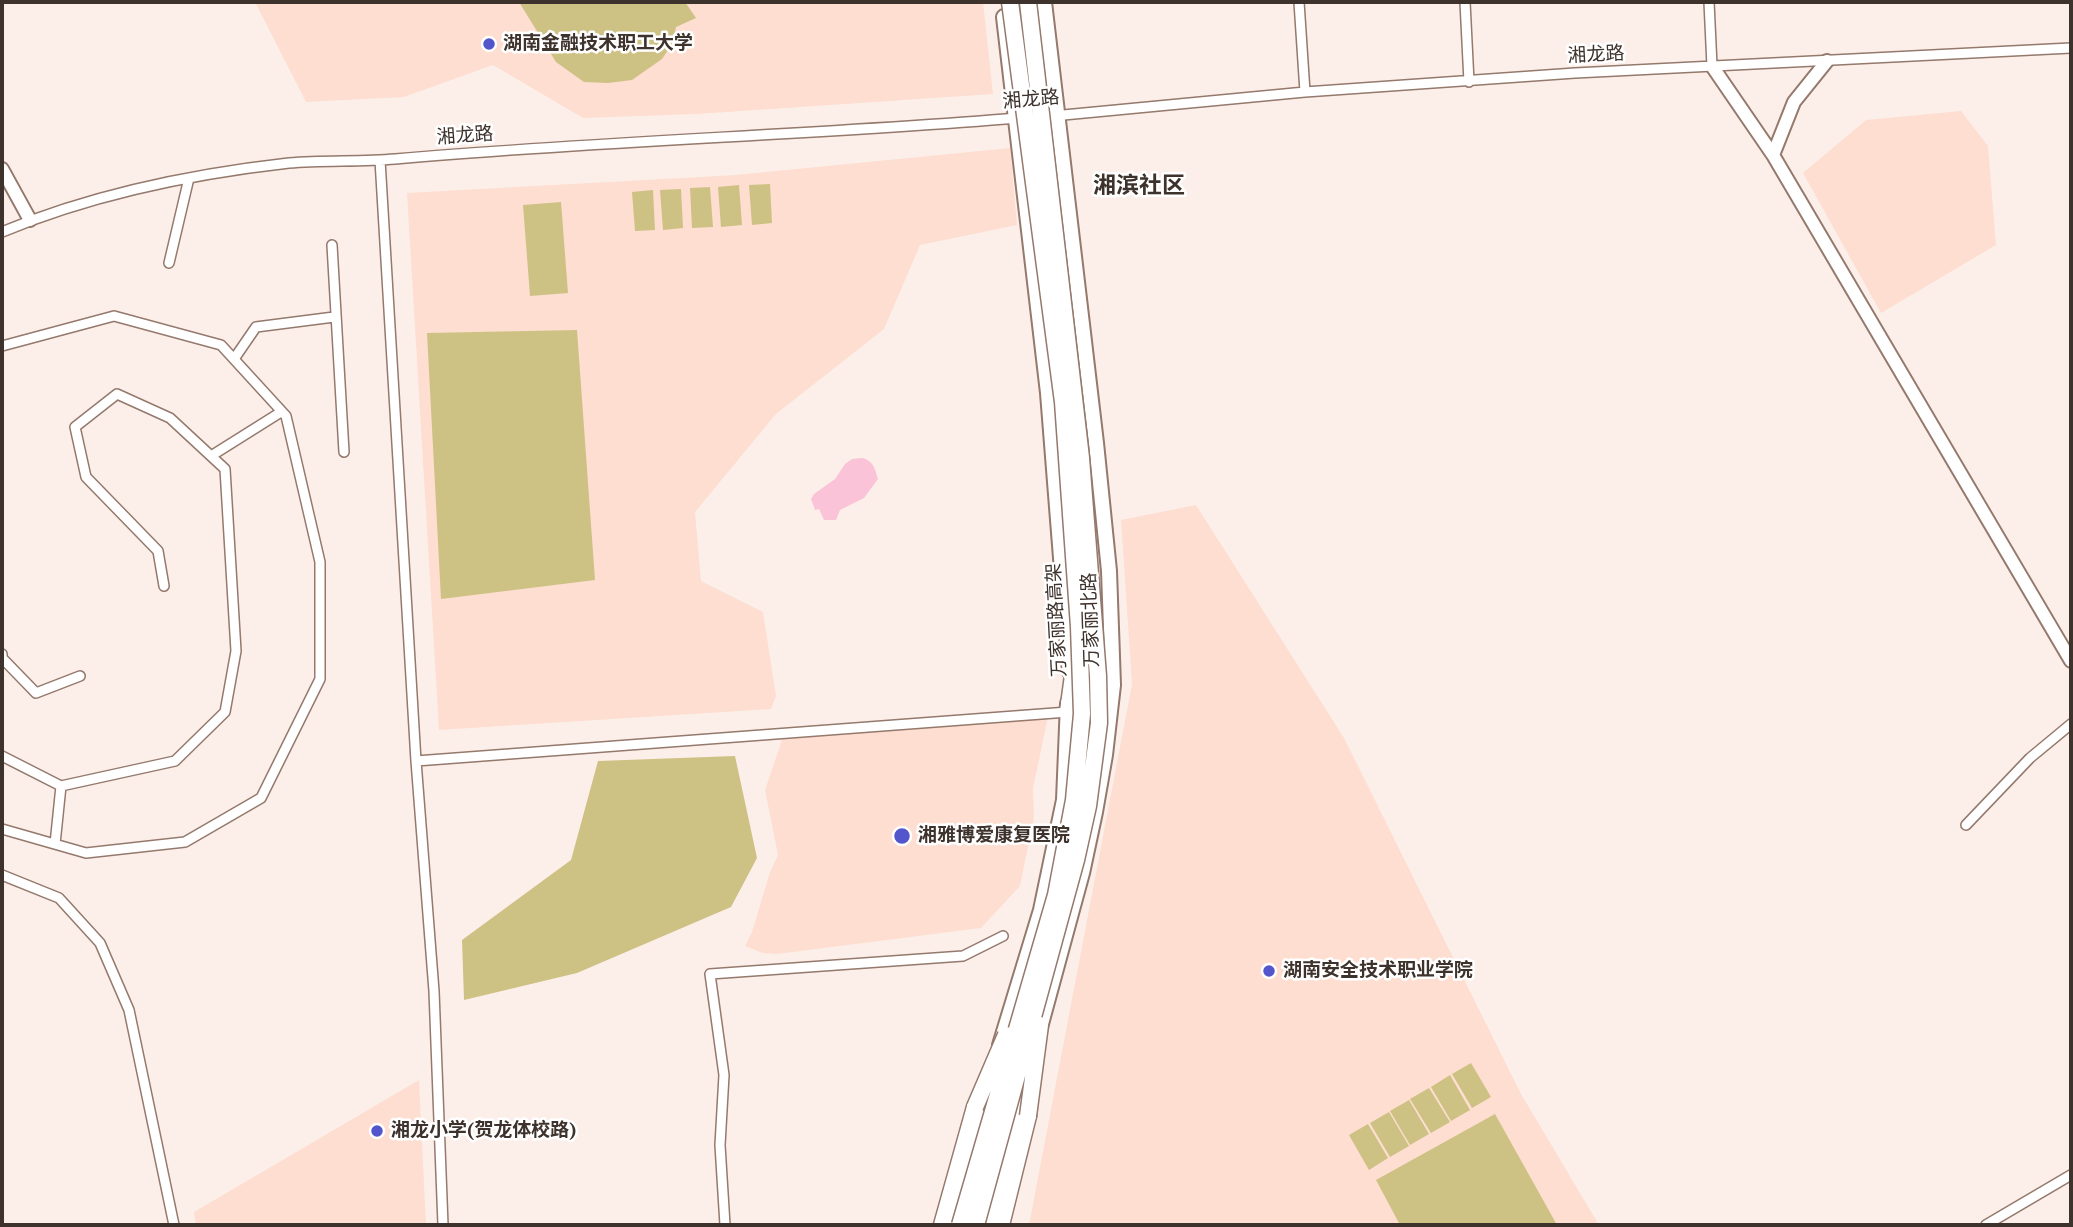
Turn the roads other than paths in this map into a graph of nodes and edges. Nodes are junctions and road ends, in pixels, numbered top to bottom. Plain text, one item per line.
1 (1003, 2) edge
2 (1010, 2) edge
3 (1028, 2) edge
4 (1044, 2) edge
5 (1299, 2) edge
6 (1465, 2) edge
7 (1709, 2) edge
8 (2071, 48) edge
9 (1827, 61) junction
10 (1712, 66) junction
11 (1469, 82) junction
12 (1305, 92) junction
13 (1057, 115) junction
14 (1016, 118) junction
15 (1773, 155) junction
16 (380, 160) junction
17 (2, 169) edge
18 (190, 178) junction
19 (30, 220) junction
20 (2, 232) edge
21 (332, 244) dead end
22 (1042, 251) junction
23 (169, 263) dead end
24 (334, 317) junction
25 (2, 346) edge
26 (234, 359) junction
27 (281, 412) junction
28 (344, 452) dead end
29 (211, 456) junction
30 (164, 586) dead end
31 (2, 654) edge
32 (2071, 661) edge
33 (79, 676) dead end
34 (1068, 712) junction
35 (2071, 724) edge
36 (2, 756) edge
37 (416, 761) junction
38 (61, 786) junction
39 (1966, 825) dead end
40 (2, 829) edge
41 (55, 844) junction
42 (2, 875) edge
43 (1003, 936) dead end
44 (1042, 967) junction
45 (2071, 1175) edge
46 (174, 1225) edge
47 (443, 1225) edge
48 (724, 1225) edge
49 (942, 1225) edge
50 (950, 1225) edge
51 (960, 1225) edge
52 (976, 1225) edge
53 (987, 1225) edge
54 (1001, 1225) edge
55 (1986, 1225) edge

1 - 14 main road, 万家丽北路
2 - 22 highway, 万家丽路高架, bridge
3 - 44 highway, 万家丽路高架, bridge
4 - 13 main road, 万家丽北路
5 - 12 street
6 - 11 street
7 - 10 street
8 - 9 street, 湘龙路
9 - 10 street, 湘龙路
9 - 15 street
10 - 11 street, 湘龙路
10 - 15 street
11 - 12 street, 湘龙路
12 - 13 street, 湘龙路
13 - 14 street, 湘龙路
13 - 53 main road, 万家丽北路
14 - 16 street, 湘龙路
14 - 34 main road, 万家丽北路
15 - 32 street
16 - 18 street, 湘龙路
16 - 37 street
17 - 19 street
18 - 19 street, 湘龙路
18 - 23 street
19 - 20 street, 湘龙路
21 - 24 street
22 - 34 highway, bridge
22 - 44 highway, 万家丽路高架, bridge
24 - 26 street
24 - 28 street
25 - 26 street
26 - 27 street
27 - 29 street
27 - 41 street
29 - 30 street
29 - 38 street
31 - 33 street
34 - 37 street
34 - 50 main road, 万家丽北路
35 - 39 street
36 - 38 street
37 - 47 street
38 - 41 street
40 - 41 street
42 - 46 street
43 - 48 street
44 - 49 highway, bridge
44 - 51 highway, 万家丽路高架, bridge
44 - 52 highway, 万家丽路高架, bridge
44 - 54 highway, bridge
45 - 55 street

